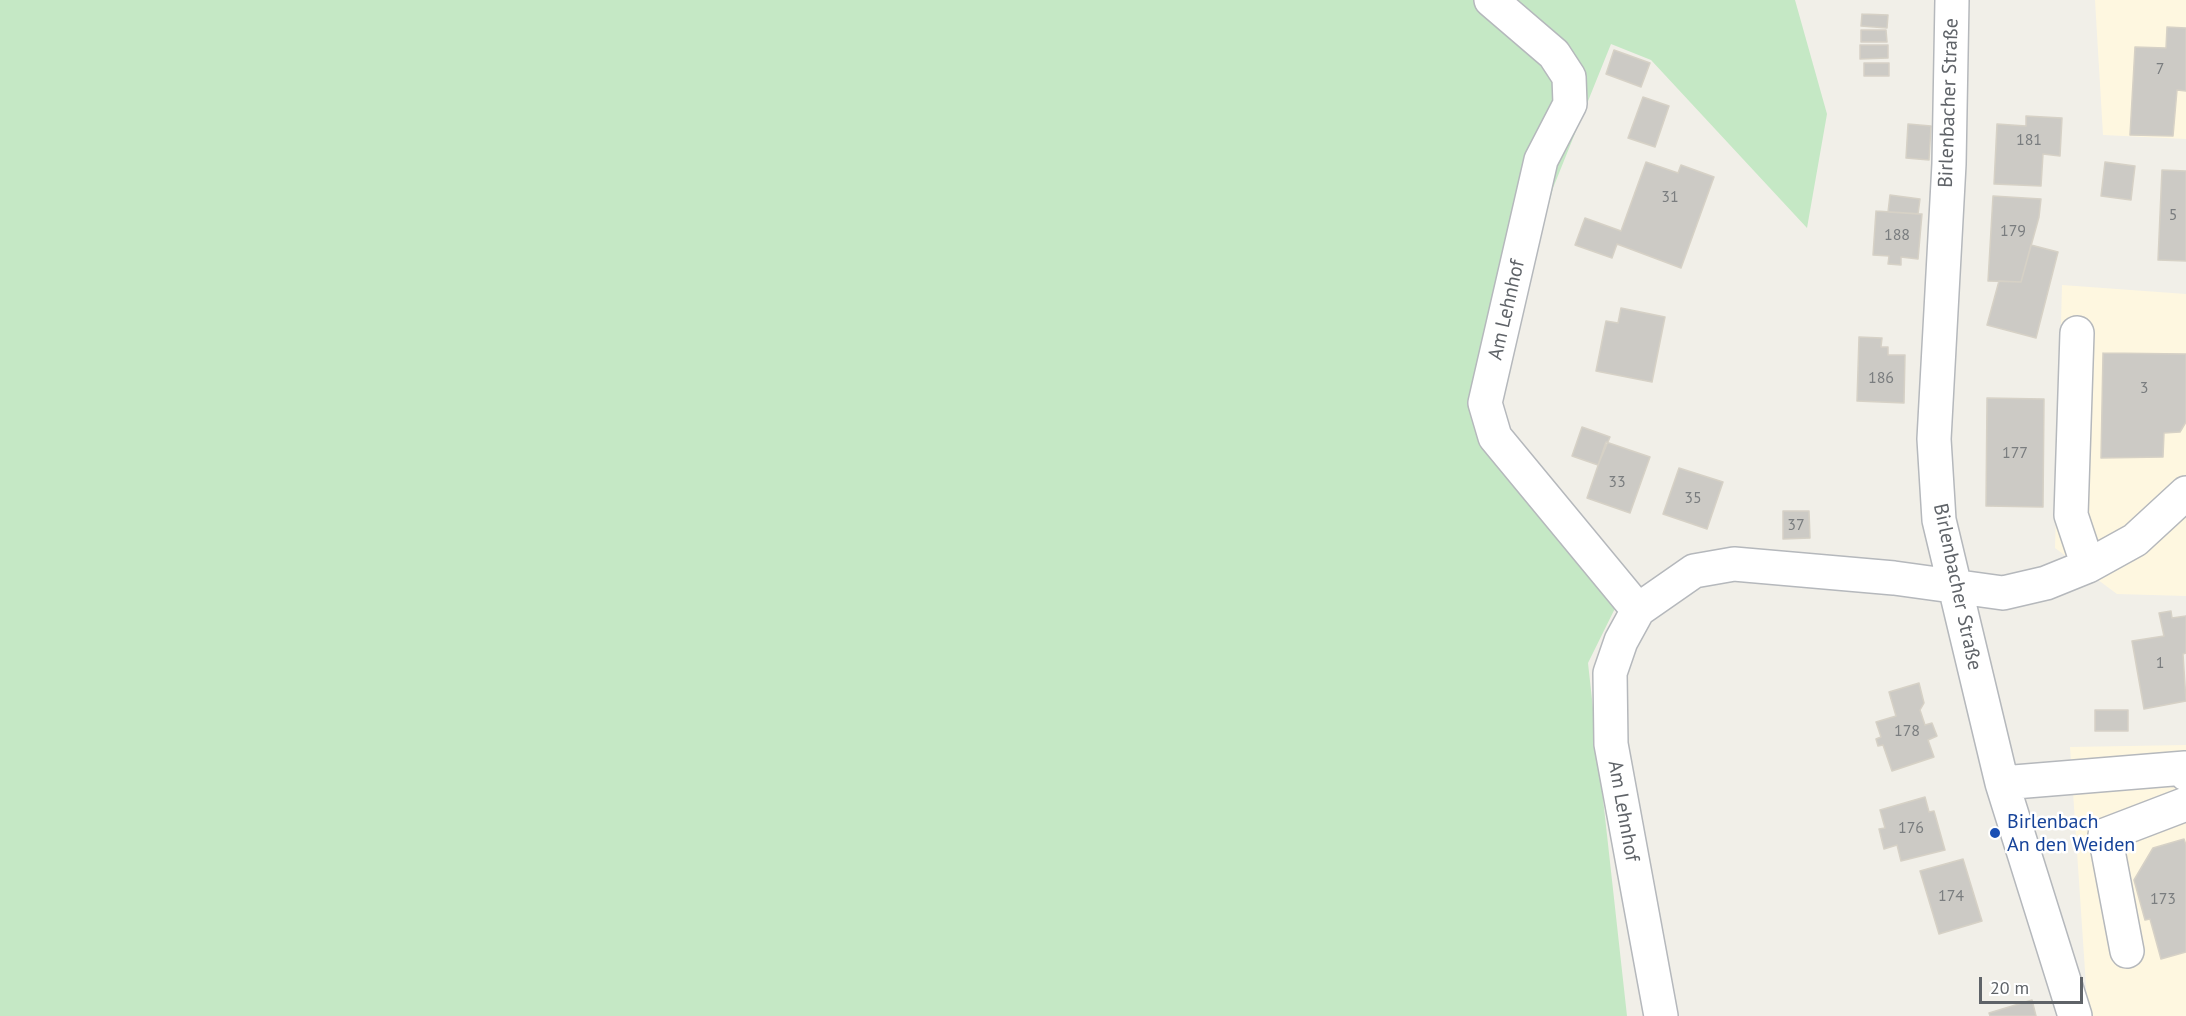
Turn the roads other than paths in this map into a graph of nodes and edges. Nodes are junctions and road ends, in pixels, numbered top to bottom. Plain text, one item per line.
1 (1491, 0) edge
2 (1952, 0) edge
3 (2077, 333) dead end
4 (2186, 494) edge
5 (2088, 566) junction
6 (1954, 587) junction
7 (1638, 610) junction
8 (2186, 774) edge
9 (2002, 783) junction
10 (2186, 804) edge
11 (2127, 951) dead end
12 (1661, 1016) edge
13 (2075, 1016) edge

1 - 7 street, Am Lehnhof
2 - 6 street, Birlenbacher Straße
3 - 5 street
4 - 5 street, Am Lehnhof
5 - 6 street, Am Lehnhof
6 - 7 street, Am Lehnhof
6 - 9 street, Birlenbacher Straße
7 - 12 street, Am Lehnhof
8 - 9 street
9 - 13 street, Birlenbacher Straße
10 - 11 street

